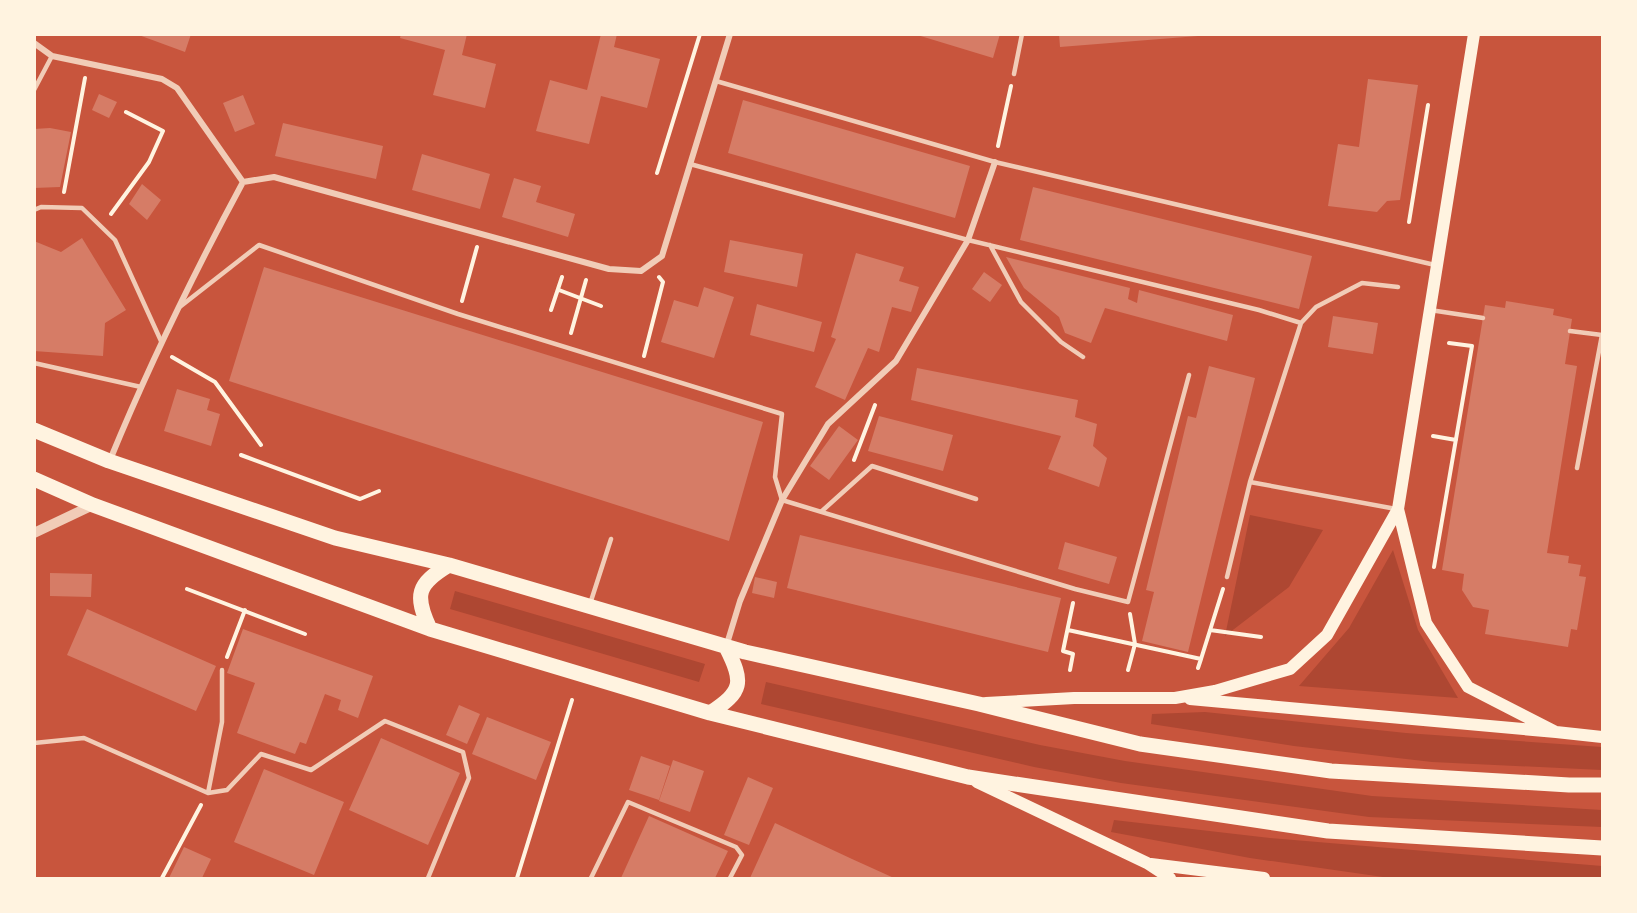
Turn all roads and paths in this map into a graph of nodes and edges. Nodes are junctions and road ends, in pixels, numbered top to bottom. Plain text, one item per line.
1 (700, 34) edge
2 (730, 34) edge
3 (1022, 34) edge
4 (1474, 34) edge
5 (34, 43) edge
6 (52, 56) junction
7 (1014, 74) joint
8 (85, 78) dead end
9 (716, 81) junction
10 (34, 90) edge
11 (1428, 105) dead end
12 (126, 112) dead end
13 (995, 162) junction
14 (690, 164) junction
15 (657, 173) dead end
16 (243, 182) junction
17 (61, 207) junction
18 (34, 210) edge
19 (112, 212) dead end
20 (1409, 222) dead end
21 (481, 235) junction
22 (968, 240) junction
23 (990, 245) junction
24 (591, 264) junction
25 (1438, 266) junction
26 (562, 278) dead end
27 (663, 282) dead end
28 (1398, 287) dead end
29 (559, 290) junction
30 (463, 296) dead end
31 (581, 299) junction
32 (601, 306) dead end
33 (179, 308) junction
34 (551, 310) dead end
35 (1430, 310) junction
36 (1483, 318) dead end
37 (1301, 323) junction
38 (572, 329) dead end
39 (1570, 331) dead end
40 (162, 341) junction
41 (1449, 344) dead end
42 (158, 349) junction
43 (644, 353) dead end
44 (1083, 357) dead end
45 (34, 363) edge
46 (1189, 375) dead end
47 (141, 387) junction
48 (877, 399) dead end
49 (34, 430) edge
50 (1433, 436) dead end
51 (1456, 440) junction
52 (261, 446) dead end
53 (241, 455) dead end
54 (109, 461) junction
55 (853, 465) dead end
56 (1577, 468) dead end
57 (34, 479) edge
58 (1250, 482) junction
59 (379, 491) dead end
60 (976, 499) dead end
61 (782, 500) junction
62 (93, 505) junction
63 (1398, 510) junction
64 (822, 511) junction
65 (34, 533) edge
66 (611, 539) dead end
67 (449, 565) junction
68 (1433, 572) dead end
69 (1227, 577) joint
70 (1075, 589) junction
71 (187, 590) dead end
72 (1128, 602) junction
73 (590, 607) junction
74 (245, 610) junction
75 (429, 629) junction
76 (1068, 630) junction
77 (1210, 630) junction
78 (305, 634) dead end
79 (1261, 637) dead end
80 (1135, 644) junction
81 (726, 647) junction
82 (1201, 658) junction
83 (1198, 668) dead end
84 (222, 670) joint
85 (1070, 670) dead end
86 (1128, 670) dead end
87 (1175, 698) junction
88 (572, 700) dead end
89 (979, 704) junction
90 (710, 713) junction
91 (1557, 732) junction
92 (1602, 737) edge
93 (34, 743) edge
94 (968, 777) junction
95 (1602, 785) edge
96 (208, 793) junction
97 (1602, 848) edge
98 (1147, 863) junction
99 (162, 879) edge
100 (428, 879) edge
101 (517, 879) edge
102 (591, 879) edge
103 (730, 879) edge
104 (1170, 879) edge
105 (1264, 879) edge

1 - 15 path
2 - 9 street
3 - 7 lane
4 - 25 main road
5 - 6 street
6 - 10 lane
6 - 16 street
7 - 13 path
8 - 17 path
9 - 13 lane
9 - 14 street
11 - 20 path
12 - 19 path
13 - 22 street
13 - 25 lane
14 - 22 lane
14 - 24 street
16 - 21 street
16 - 33 street
17 - 18 lane
17 - 40 lane
21 - 24 street
21 - 30 path
22 - 23 lane
22 - 61 street
23 - 37 lane
23 - 44 lane
24 - 31 path
25 - 35 main road
26 - 29 path
27 - 43 path
28 - 37 lane
29 - 31 path
29 - 34 path
31 - 32 path
31 - 38 path
33 - 40 street
33 - 61 lane
35 - 36 lane
35 - 63 main road
37 - 58 lane
39 - 56 lane
40 - 42 street
41 - 51 path
42 - 47 street
42 - 52 path
45 - 47 lane
46 - 72 lane
47 - 54 street
48 - 55 path
49 - 54 main road
50 - 51 path
51 - 68 path
53 - 59 path
54 - 67 main road
57 - 62 main road
58 - 63 lane
58 - 69 lane
60 - 64 lane
61 - 64 lane
61 - 81 street
62 - 65 street
62 - 75 main road
63 - 87 main road
63 - 91 main road
64 - 70 lane
66 - 73 lane
67 - 73 main road
67 - 75 main road
69 - 77 path
70 - 72 lane
70 - 76 path
71 - 74 path
72 - 80 path
73 - 81 main road
74 - 78 path
74 - 84 path
75 - 90 main road
76 - 80 path
76 - 85 path
77 - 79 path
77 - 82 path
80 - 82 path
80 - 86 path
81 - 89 main road
81 - 90 main road
82 - 83 path
84 - 96 lane
87 - 89 main road
87 - 91 main road
88 - 101 path
89 - 95 main road
90 - 94 main road
91 - 92 main road
93 - 96 lane
94 - 97 main road
94 - 98 main road
96 - 99 path
96 - 100 lane
98 - 104 main road
98 - 105 main road
102 - 103 lane

